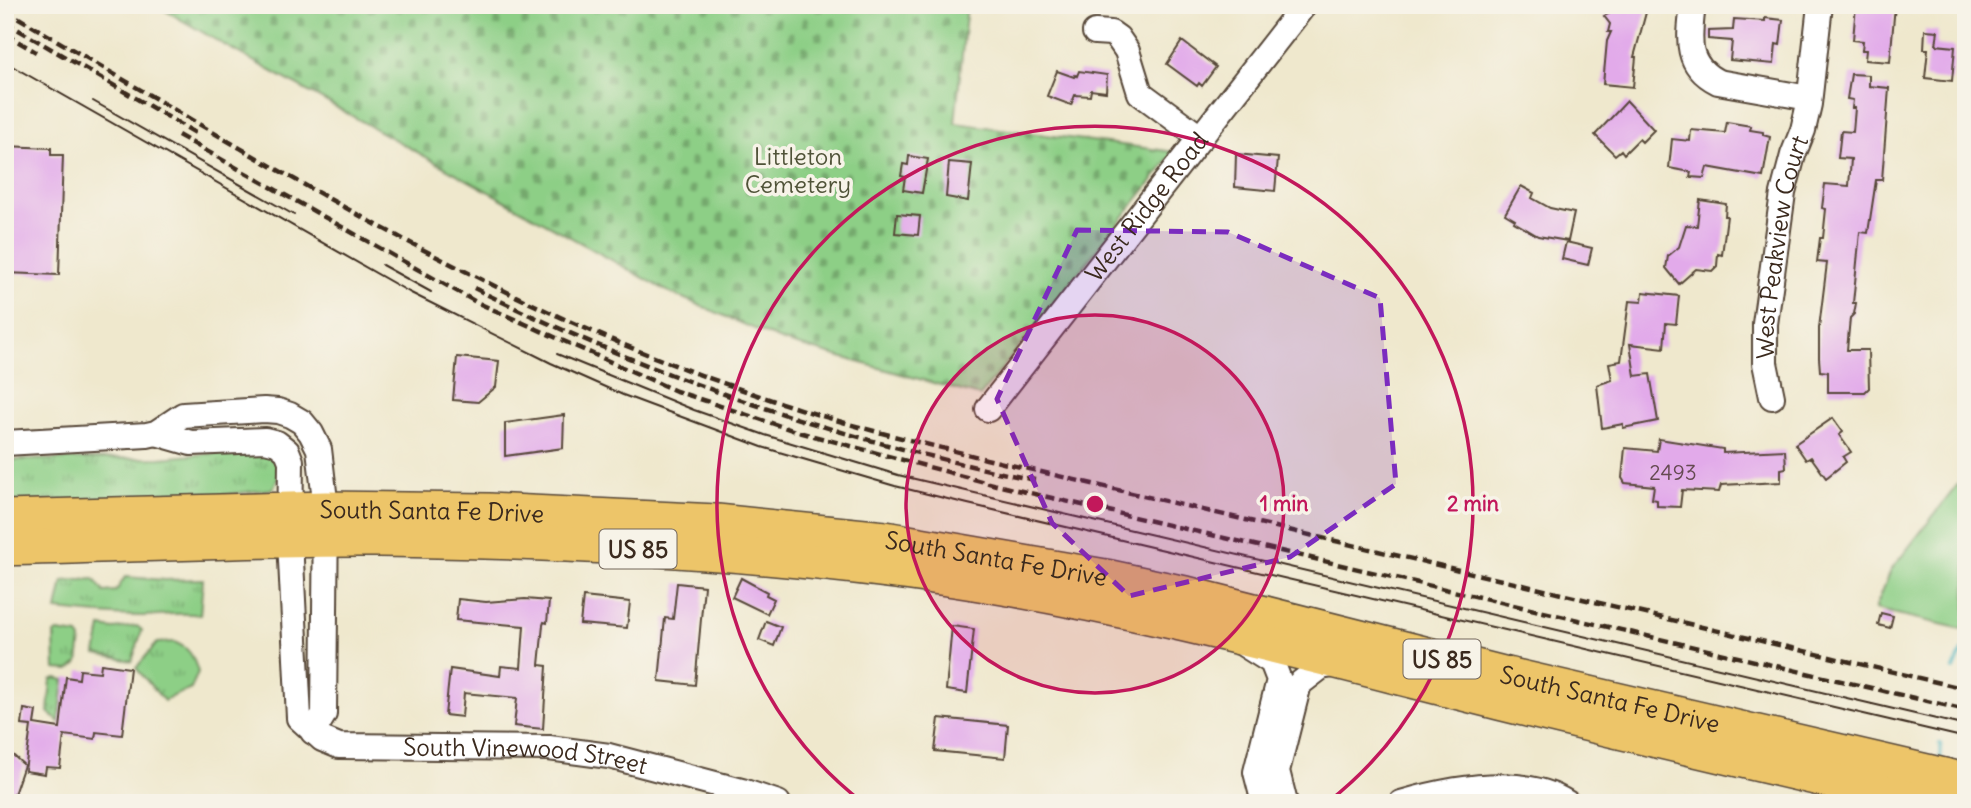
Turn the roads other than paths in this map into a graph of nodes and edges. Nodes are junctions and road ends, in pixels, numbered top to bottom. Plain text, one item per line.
1 (1304, 5) edge
2 (1693, 5) edge
3 (1820, 5) edge
4 (1095, 32) dead end
5 (1809, 98) junction
6 (1202, 138) junction
7 (1772, 397) dead end
8 (988, 409) dead end
9 (156, 433) junction
10 (5, 443) edge
11 (5, 518) edge
12 (326, 524) junction
13 (290, 525) junction
14 (5, 548) edge
15 (1227, 633) junction
16 (1347, 663) junction
17 (313, 732) junction
18 (1938, 790) edge
19 (778, 803) edge
20 (1264, 803) edge
21 (1285, 803) edge
22 (1401, 803) edge
23 (1567, 803) edge

1 - 6 street, West Ridge Road
2 - 5 street
3 - 5 street, West Peakview Court
4 - 6 street
5 - 7 street, West Peakview Court
6 - 8 street, West Ridge Road
9 - 10 street
9 - 12 street
9 - 13 street
11 - 13 highway, South Santa Fe Drive / US 85
12 - 13 highway, South Santa Fe Drive / US 85
12 - 15 highway, South Santa Fe Drive / US 85
12 - 17 street
12 - 18 highway, South Santa Fe Drive / US 85
13 - 14 highway, South Santa Fe Drive / US 85
13 - 17 street
15 - 16 highway, South Santa Fe Drive / US 85
15 - 20 street
16 - 18 highway, South Santa Fe Drive / US 85
16 - 21 street
17 - 19 street, South Vinewood Street
22 - 23 street

